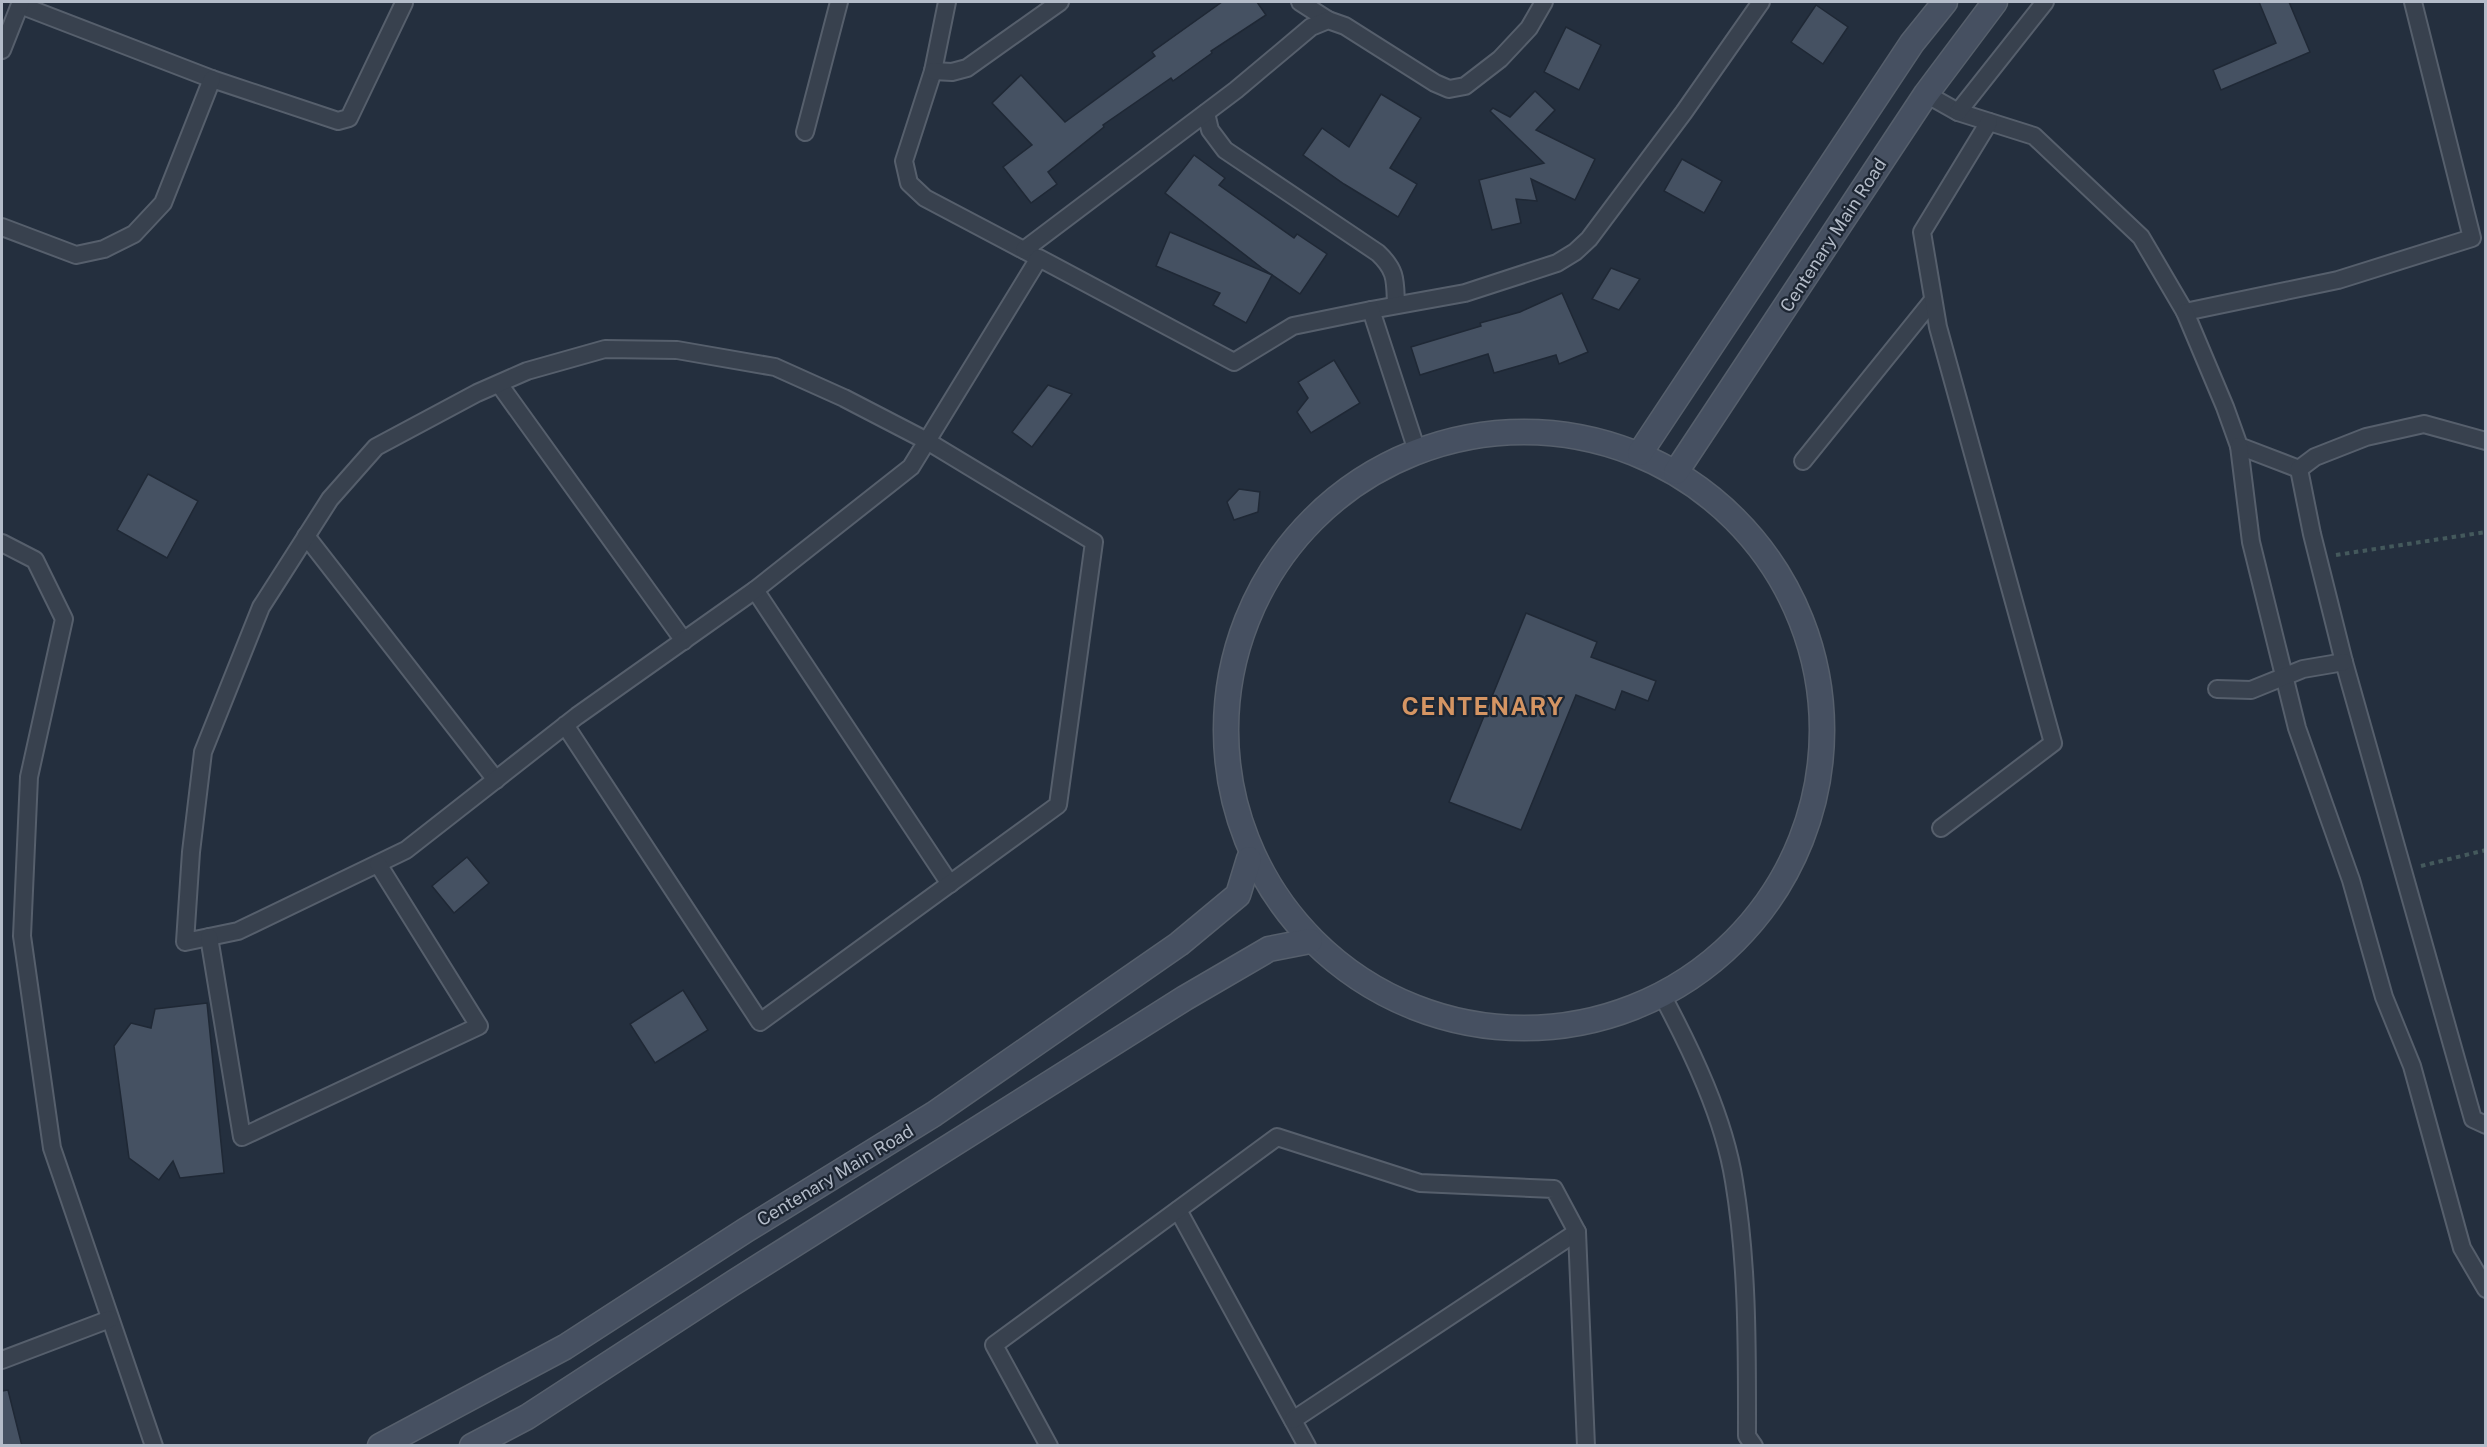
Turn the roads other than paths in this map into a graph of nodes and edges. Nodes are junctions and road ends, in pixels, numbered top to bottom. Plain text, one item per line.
1 (839, 2) edge
2 (947, 2) edge
3 (1060, 2) edge
4 (1300, 2) edge
5 (1544, 2) edge
6 (1761, 2) edge
7 (1945, 2) edge
8 (1995, 2) edge
9 (2045, 2) edge
10 (2413, 2) edge
11 (21, 3) edge
12 (404, 3) edge
13 (1328, 20) junction
14 (2, 50) edge
15 (933, 71) junction
16 (212, 79) junction
17 (1926, 94) junction
18 (1206, 112) junction
19 (1958, 112) junction
20 (1989, 122) junction
21 (805, 132) dead end
22 (2, 227) edge
23 (1024, 250) junction
24 (1039, 258) junction
25 (1933, 300) junction
26 (1396, 306) junction
27 (1371, 310) junction
28 (2185, 312) junction
29 (499, 384) junction
30 (927, 441) junction
31 (2486, 441) edge
32 (2239, 446) junction
33 (1417, 451) junction
34 (1641, 453) junction
35 (1803, 461) dead end
36 (2299, 469) junction
37 (1676, 472) junction
38 (306, 536) junction
39 (2, 543) edge
40 (755, 590) junction
41 (684, 641) junction
42 (2344, 662) junction
43 (2284, 677) junction
44 (2217, 689) dead end
45 (565, 725) junction
46 (496, 780) junction
47 (1941, 828) dead end
48 (1249, 859) junction
49 (378, 864) junction
50 (950, 884) junction
51 (209, 937) junction
52 (1310, 941) junction
53 (1662, 995) junction
54 (2486, 1125) edge
55 (1178, 1210) junction
56 (1577, 1232) junction
57 (2486, 1289) edge
58 (110, 1319) junction
59 (2, 1360) edge
60 (1293, 1420) junction
61 (154, 1446) edge
62 (380, 1446) edge
63 (472, 1446) edge
64 (1049, 1446) edge
65 (1307, 1446) edge
66 (1586, 1446) edge
67 (1754, 1446) edge

1 - 21 street
2 - 15 street
3 - 15 street
4 - 13 street
5 - 13 street
6 - 26 street
7 - 34 street
8 - 17 street, Centenary Main Road
9 - 19 street
10 - 28 street
11 - 14 street
11 - 16 street
12 - 16 street
13 - 18 street
15 - 23 street
16 - 22 street
17 - 19 street
17 - 37 street, Centenary Main Road
18 - 23 street
18 - 26 street
19 - 20 street
20 - 25 street
20 - 28 street
23 - 24 street
24 - 27 street
24 - 30 street
25 - 35 street
25 - 47 street
26 - 27 street
27 - 33 street
28 - 32 street
29 - 30 street
29 - 38 street
29 - 41 street
30 - 40 street
30 - 50 street
31 - 36 street
32 - 36 street
32 - 43 street
33 - 34 street, Centenary Main Road
33 - 48 street, Centenary Main Road
34 - 37 street, Centenary Main Road
36 - 42 street
37 - 53 street, Centenary Main Road
38 - 46 street
38 - 51 street
39 - 58 street
40 - 41 street
40 - 50 street
41 - 45 street
42 - 43 street
42 - 54 street
43 - 44 street
43 - 57 street
45 - 46 street
45 - 50 street
46 - 49 street
48 - 52 street, Centenary Main Road
48 - 62 street, Centenary Main Road
49 - 51 street
49 - 51 street
52 - 53 street, Centenary Main Road
52 - 63 street, Centenary Main Road
53 - 67 street
55 - 56 street
55 - 60 street
55 - 64 street
56 - 60 street
56 - 66 street
58 - 59 street
58 - 61 street
60 - 65 street

